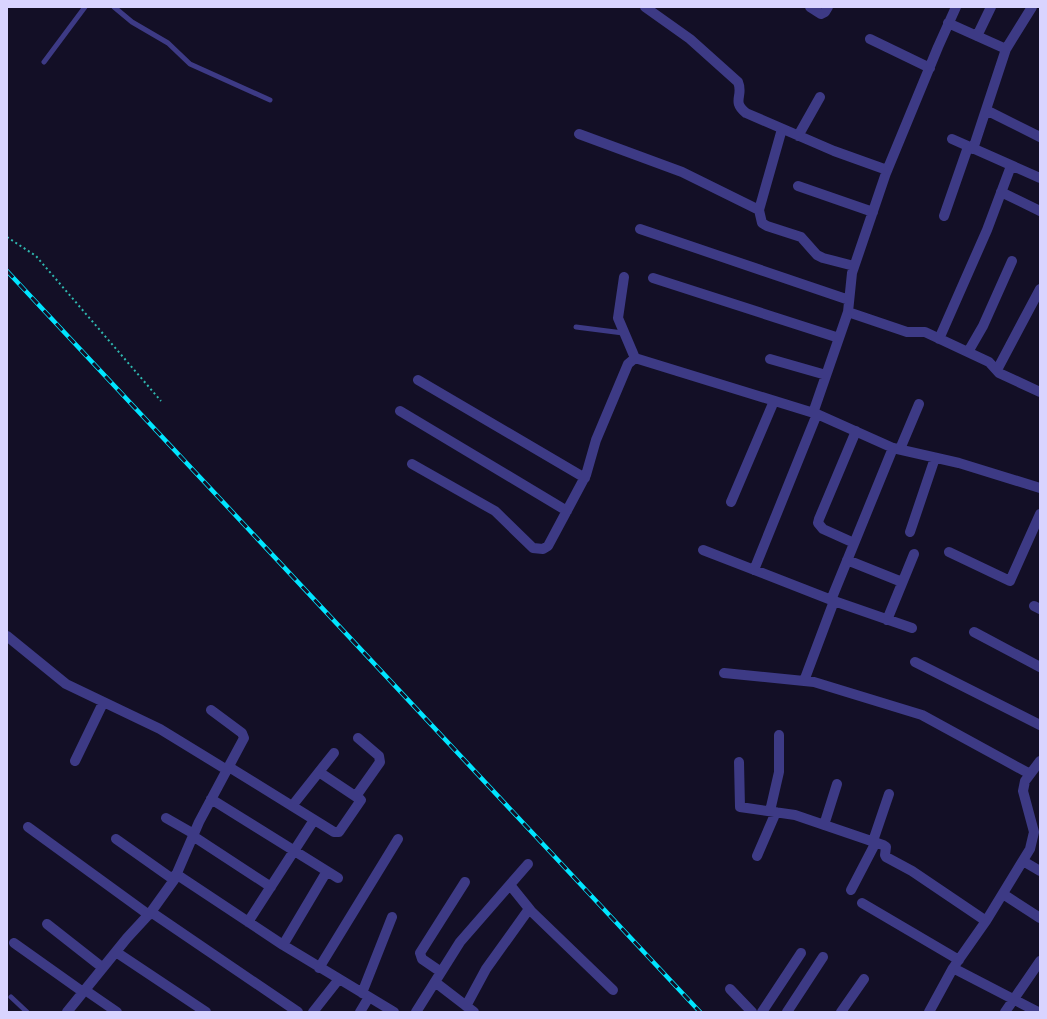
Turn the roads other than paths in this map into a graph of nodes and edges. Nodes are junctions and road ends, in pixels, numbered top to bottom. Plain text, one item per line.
1 (85, 7) edge
2 (114, 7) edge
3 (644, 7) edge
4 (810, 7) edge
5 (828, 7) edge
6 (956, 7) edge
7 (991, 7) edge
8 (1032, 7) edge
9 (948, 23) junction
10 (977, 36) junction
11 (870, 39) dead end
12 (1006, 49) junction
13 (44, 62) dead end
14 (930, 68) junction
15 (820, 97) dead end
16 (270, 100) dead end
17 (986, 110) junction
18 (782, 129) junction
19 (578, 134) dead end
20 (1039, 135) edge
21 (798, 136) junction
22 (952, 139) dead end
23 (971, 148) junction
24 (1011, 166) junction
25 (887, 170) junction
26 (1040, 178) edge
27 (798, 186) dead end
28 (1002, 192) junction
29 (759, 210) junction
30 (1040, 211) edge
31 (873, 212) junction
32 (944, 216) dead end
33 (640, 229) dead end
34 (1012, 261) dead end
35 (854, 266) junction
36 (624, 277) dead end
37 (652, 278) dead end
38 (1040, 289) edge
39 (849, 300) junction
40 (848, 312) junction
41 (576, 327) dead end
42 (623, 333) junction
43 (839, 338) junction
44 (939, 339) junction
45 (968, 352) junction
46 (635, 358) junction
47 (770, 359) dead end
48 (996, 370) junction
49 (826, 376) junction
50 (418, 380) dead end
51 (1040, 392) edge
52 (774, 401) junction
53 (919, 404) dead end
54 (400, 411) dead end
55 (815, 413) junction
56 (856, 431) junction
57 (896, 449) junction
58 (935, 458) junction
59 (412, 464) dead end
60 (585, 478) junction
61 (1040, 488) edge
62 (731, 502) dead end
63 (567, 511) junction
64 (1040, 514) edge
65 (910, 532) dead end
66 (854, 543) junction
67 (703, 550) dead end
68 (949, 552) dead end
69 (914, 554) dead end
70 (847, 560) junction
71 (754, 570) junction
72 (902, 582) junction
73 (832, 601) junction
74 (887, 620) junction
75 (912, 628) dead end
76 (974, 632) dead end
77 (7, 636) edge
78 (915, 662) dead end
79 (1040, 667) edge
80 (724, 673) dead end
81 (804, 681) junction
82 (103, 703) junction
83 (211, 710) dead end
84 (1040, 725) edge
85 (779, 735) dead end
86 (358, 738) dead end
87 (334, 753) dead end
88 (75, 761) dead end
89 (1040, 761) edge
90 (739, 762) dead end
91 (228, 769) junction
92 (319, 772) junction
93 (1030, 774) junction
94 (837, 784) dead end
95 (889, 794) dead end
96 (356, 796) junction
97 (212, 798) junction
98 (292, 806) junction
99 (773, 811) junction
100 (1030, 815) junction
101 (166, 818) dead end
102 (314, 820) junction
103 (1040, 821) edge
104 (824, 825) junction
105 (28, 827) dead end
106 (193, 835) junction
107 (116, 839) dead end
108 (398, 839) dead end
109 (875, 842) junction
110 (295, 851) junction
111 (757, 856) dead end
112 (1023, 861) junction
113 (528, 864) dead end
114 (327, 871) junction
115 (1040, 871) edge
116 (175, 877) junction
117 (338, 878) dead end
118 (465, 882) dead end
119 (510, 885) junction
120 (271, 887) junction
121 (851, 890) dead end
122 (1003, 894) junction
123 (862, 903) dead end
124 (529, 909) junction
125 (150, 914) junction
126 (392, 917) dead end
127 (1040, 918) edge
128 (986, 921) junction
129 (248, 922) junction
130 (47, 924) dead end
131 (14, 943) dead end
132 (283, 945) junction
133 (116, 952) junction
134 (801, 953) dead end
135 (823, 957) dead end
136 (1040, 961) edge
137 (956, 964) junction
138 (103, 968) junction
139 (319, 968) junction
140 (441, 972) junction
141 (339, 979) junction
142 (864, 979) dead end
143 (435, 982) junction
144 (730, 989) dead end
145 (613, 990) dead end
146 (84, 991) junction
147 (365, 995) junction
148 (11, 997) dead end
149 (1013, 1000) junction
150 (470, 1009) edge
151 (27, 1012) edge
152 (67, 1012) edge
153 (117, 1012) edge
154 (206, 1012) edge
155 (298, 1012) edge
156 (313, 1012) edge
157 (360, 1012) edge
158 (394, 1012) edge
159 (416, 1012) edge
160 (752, 1012) edge
161 (762, 1012) edge
162 (787, 1012) edge
163 (841, 1012) edge
164 (929, 1012) edge
165 (1005, 1012) edge
166 (1038, 1012) edge

1 - 13 lane
2 - 16 lane
3 - 18 street
4 - 5 street
6 - 9 street
7 - 10 street
8 - 12 street
9 - 10 street
9 - 14 street
10 - 12 street
11 - 14 street
12 - 17 street
14 - 25 street
15 - 21 street
17 - 20 street
17 - 23 street
18 - 21 street
18 - 29 street
19 - 29 street
21 - 25 street
22 - 23 street
23 - 24 street
23 - 32 street
24 - 26 street
24 - 28 street
25 - 31 street
27 - 31 street
28 - 30 street
28 - 44 street
29 - 35 street
31 - 35 street
33 - 39 street
34 - 45 street
35 - 39 street
36 - 42 street
37 - 43 street
38 - 48 street
39 - 40 street
40 - 43 street
40 - 44 street
41 - 42 lane
42 - 46 street
43 - 49 street
44 - 45 street
45 - 48 street
46 - 52 street
46 - 60 street
47 - 49 street
48 - 51 street
49 - 55 street
50 - 60 street
52 - 55 street
52 - 62 street
53 - 57 street
54 - 63 street
55 - 56 street
55 - 71 street
56 - 57 street
56 - 66 street
57 - 58 street
57 - 66 street
58 - 61 street
58 - 65 street
59 - 63 street
60 - 63 street
64 - 68 street
66 - 70 street
67 - 71 street
69 - 72 street
70 - 72 street
70 - 73 street
71 - 73 street
72 - 74 street
73 - 74 street
73 - 81 street
74 - 75 street
76 - 79 street
77 - 82 street
78 - 84 street
80 - 81 street
81 - 93 street
82 - 88 street
82 - 91 street
83 - 91 street
85 - 99 street
86 - 96 street
87 - 92 street
89 - 93 street
90 - 99 street
91 - 97 street
91 - 98 street
92 - 96 street
92 - 98 street
93 - 100 street
94 - 104 street
95 - 109 street
96 - 102 street
97 - 106 street
97 - 110 street
98 - 102 street
99 - 104 street
99 - 111 street
100 - 103 street
100 - 112 street
101 - 106 street
102 - 110 street
104 - 109 street
105 - 125 street
106 - 116 street
106 - 120 street
107 - 116 street
108 - 139 street
109 - 121 street
109 - 128 street
110 - 114 street
110 - 120 street
112 - 115 street
112 - 122 street
113 - 119 street
114 - 117 street
114 - 132 street
116 - 125 street
116 - 129 street
118 - 140 street
119 - 124 street
119 - 140 street
120 - 129 street
122 - 127 street
122 - 128 street
123 - 137 street
124 - 145 street
124 - 150 street
125 - 133 street
125 - 155 street
126 - 147 street
128 - 137 street
129 - 132 street
130 - 138 street
131 - 146 street
132 - 139 street
133 - 138 street
133 - 154 street
134 - 161 street
135 - 162 street
136 - 149 street
137 - 149 street
137 - 164 street
138 - 146 street
139 - 141 street
140 - 143 street
141 - 147 street
141 - 156 street
142 - 163 street
143 - 150 street
143 - 159 street
144 - 160 street
146 - 152 street
146 - 153 street
147 - 157 street
147 - 158 street
148 - 151 lane
149 - 165 street
149 - 166 street

